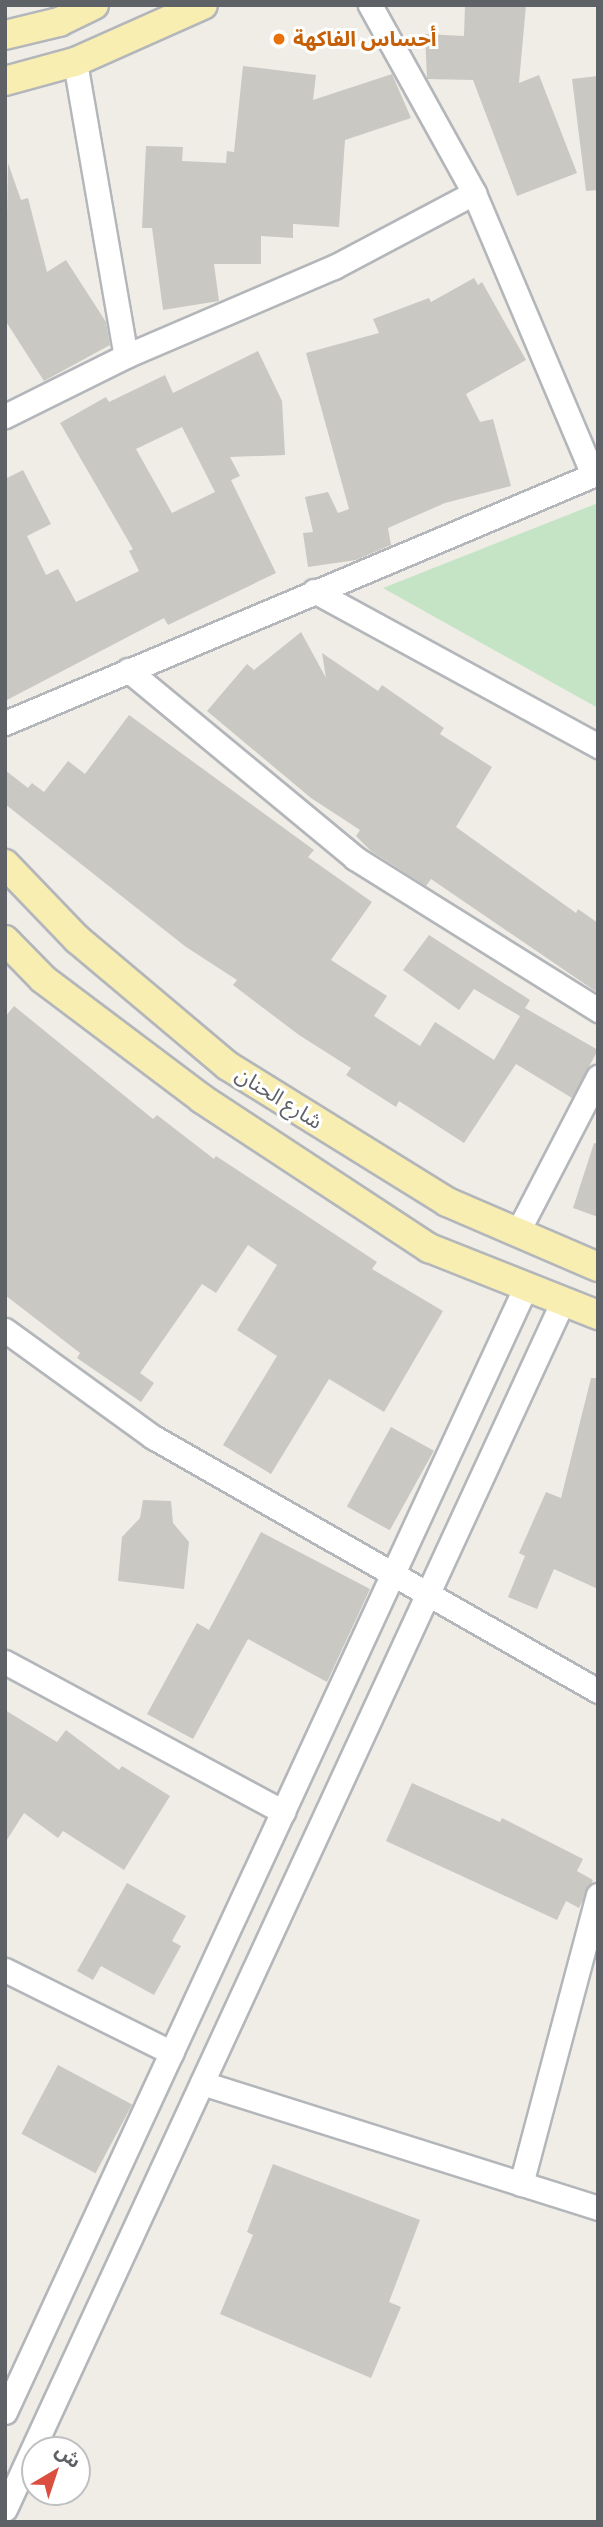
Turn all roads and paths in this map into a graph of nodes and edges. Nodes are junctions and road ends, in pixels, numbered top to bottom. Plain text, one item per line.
1 (94, 5) edge
2 (203, 5) edge
3 (370, 5) edge
4 (5, 35) edge
5 (75, 62) junction
6 (5, 81) edge
7 (474, 192) junction
8 (126, 356) junction
9 (5, 416) edge
10 (595, 474) edge
11 (314, 591) junction
12 (128, 670) junction
13 (5, 723) edge
14 (598, 746) edge
15 (5, 864) edge
16 (5, 940) edge
17 (598, 1010) edge
18 (598, 1077) edge
19 (517, 1233) junction
20 (598, 1267) edge
21 (526, 1286) junction
22 (563, 1301) junction
23 (598, 1315) edge
24 (5, 1330) edge
25 (394, 1571) junction
26 (429, 1592) junction
27 (5, 1662) edge
28 (598, 1691) edge
29 (283, 1812) junction
30 (598, 1895) edge
31 (595, 1919) edge
32 (5, 1970) edge
33 (172, 2053) junction
34 (202, 2083) junction
35 (521, 2184) junction
36 (598, 2208) edge
37 (5, 2412) edge
38 (5, 2509) edge

1 - 4 main road
2 - 5 main road
3 - 7 street
5 - 6 main road
5 - 8 street
7 - 8 street
7 - 10 street
8 - 9 street
10 - 11 street
11 - 12 street
11 - 14 street
12 - 13 street
12 - 17 street
15 - 19 main road, شارع الحنان
16 - 21 main road, شارع الحنان
18 - 19 street
19 - 20 main road, شارع الحنان
21 - 22 main road, شارع الحنان
21 - 25 street
22 - 23 main road, شارع الحنان
22 - 26 street
24 - 25 street
25 - 26 street
25 - 29 street
26 - 28 street
26 - 34 street
27 - 29 street
29 - 33 street
30 - 31 street
31 - 35 street
32 - 33 street
33 - 37 street
34 - 35 street
34 - 38 street
35 - 36 street

